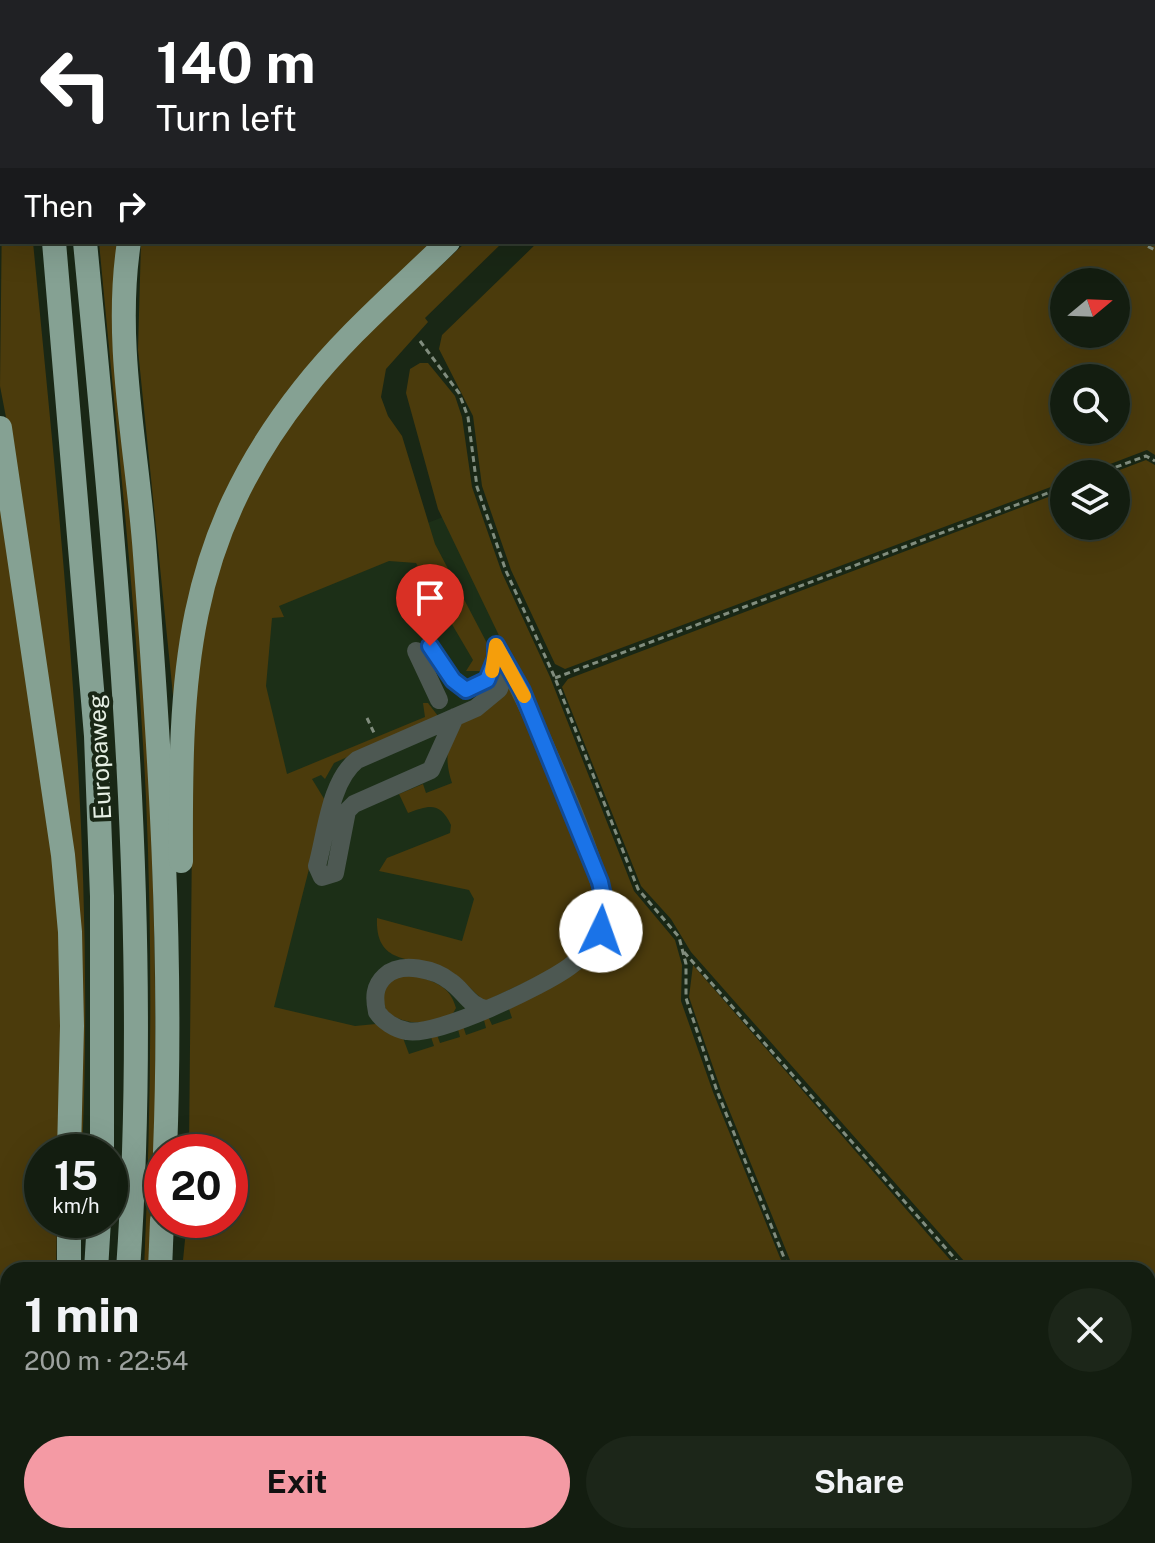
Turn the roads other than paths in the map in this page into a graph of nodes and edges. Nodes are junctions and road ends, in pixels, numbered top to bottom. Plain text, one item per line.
1 (54, 244) edge
2 (85, 244) edge
3 (129, 244) edge
4 (446, 244) edge
5 (0, 428) edge
6 (500, 653) junction
7 (420, 696) dead end
8 (439, 700) junction
9 (459, 715) junction
10 (338, 788) junction
11 (354, 804) junction
12 (486, 1009) junction
13 (167, 1039) junction
14 (69, 1134) edge
15 (102, 1134) edge
16 (165, 1134) edge
17 (69, 1238) edge
18 (98, 1238) edge
19 (161, 1238) edge
20 (69, 1262) edge
21 (96, 1262) edge
22 (128, 1262) edge
23 (160, 1262) edge

1 - 15 highway, Europaweg
2 - 22 highway, Europaweg
3 - 13 highway
4 - 13 highway
5 - 14 highway
6 - 8 lane
6 - 9 lane
6 - 12 lane
7 - 8 lane
8 - 9 lane
9 - 10 lane
9 - 11 lane
10 - 11 lane
10 - 11 lane
12 - 12 lane
13 - 16 highway
17 - 20 highway
18 - 21 highway
19 - 23 highway

